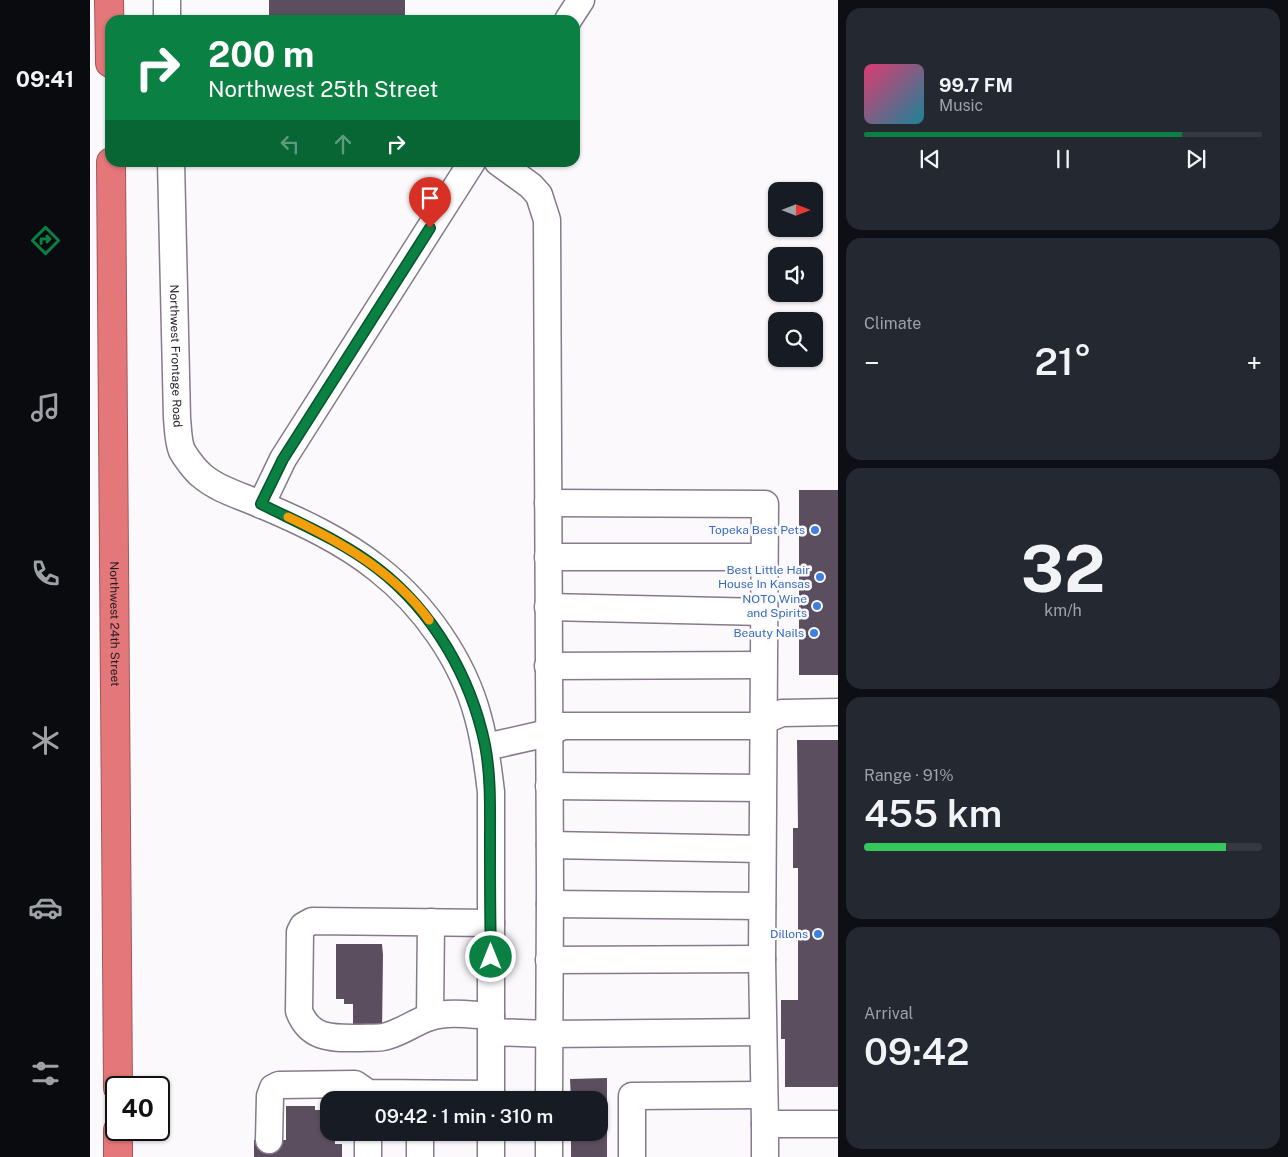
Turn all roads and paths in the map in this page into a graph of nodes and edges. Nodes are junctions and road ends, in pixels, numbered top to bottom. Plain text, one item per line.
1 (166, 0) edge
2 (581, 0) edge
3 (167, 15) edge
4 (571, 15) edge
5 (111, 167) edge
6 (171, 167) edge
7 (469, 167) edge
8 (505, 167) edge
9 (548, 503) junction
10 (261, 504) junction
11 (548, 557) junction
12 (764, 558) junction
13 (548, 608) junction
14 (764, 612) junction
15 (763, 665) junction
16 (548, 666) junction
17 (838, 712) edge
18 (763, 723) junction
19 (548, 733) junction
20 (486, 747) junction
21 (549, 786) junction
22 (762, 788) junction
23 (550, 845) junction
24 (762, 849) junction
25 (550, 904) junction
26 (762, 906) junction
27 (431, 922) junction
28 (490, 923) junction
29 (762, 959) junction
30 (549, 960) junction
31 (430, 1016) junction
32 (492, 1024) junction
33 (762, 1032) junction
34 (548, 1034) junction
35 (118, 1076) edge
36 (363, 1091) edge
37 (491, 1091) edge
38 (549, 1091) edge
39 (764, 1095) junction
40 (765, 1124) junction
41 (838, 1124) edge
42 (269, 1140) dead end
43 (118, 1141) edge
44 (368, 1141) edge
45 (420, 1141) edge
46 (491, 1141) edge
47 (549, 1141) edge
48 (118, 1157) edge
49 (368, 1157) edge
50 (420, 1157) edge
51 (491, 1157) edge
52 (549, 1157) edge
53 (632, 1157) edge
54 (765, 1157) edge

1 - 3 street
2 - 4 street
5 - 35 highway, Northwest 24th Street
6 - 10 street, Northwest Frontage Road
7 - 10 street
8 - 9 street
9 - 11 street
9 - 12 street
10 - 20 street, Northwest Frontage Road
11 - 12 street
11 - 13 street
12 - 14 street
13 - 14 street
13 - 16 street
14 - 15 street
15 - 16 street
15 - 18 street
16 - 19 street
17 - 18 street
18 - 19 street
18 - 22 street
19 - 20 street
19 - 21 street
20 - 28 street, Northwest Frontage Road
21 - 22 street
21 - 23 street
22 - 24 street
23 - 24 street
23 - 25 street
24 - 26 street
25 - 26 street
25 - 30 street
26 - 29 street
27 - 28 street
27 - 31 street
27 - 31 street
28 - 32 street, Northwest Frontage Road
29 - 30 street
29 - 33 street
30 - 34 street
31 - 32 street
32 - 34 street
32 - 37 street, Northwest Frontage Road
33 - 34 street
33 - 39 street
34 - 38 street
36 - 42 street
39 - 40 street
39 - 53 street
40 - 41 street
40 - 54 street
43 - 48 highway
44 - 49 street
45 - 50 street
46 - 51 street
47 - 52 street

